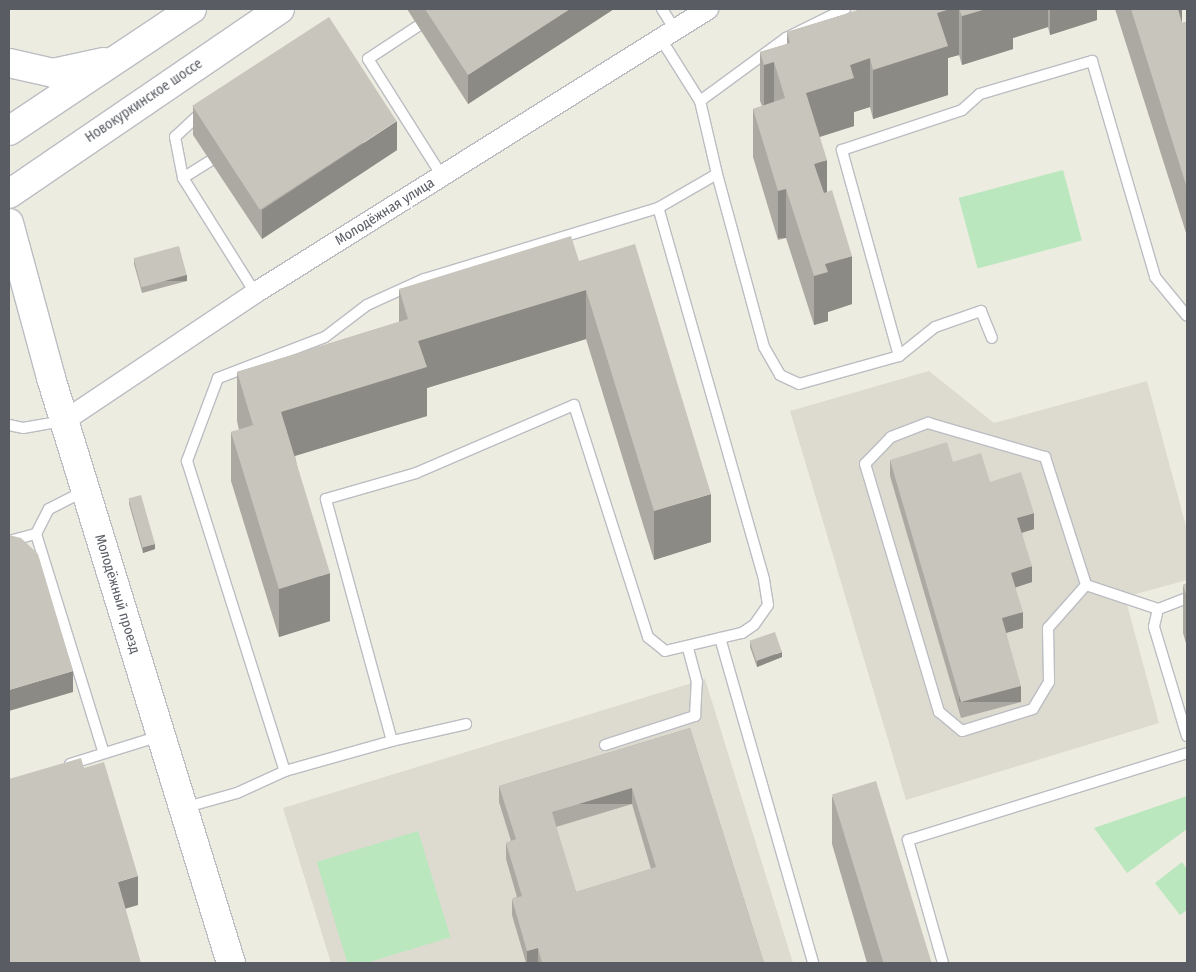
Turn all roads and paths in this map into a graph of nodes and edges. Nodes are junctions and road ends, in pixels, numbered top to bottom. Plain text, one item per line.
1 (192, 9) edge
2 (280, 9) edge
3 (662, 9) edge
4 (708, 9) edge
5 (845, 9) edge
6 (418, 26) dead end
7 (668, 35) junction
8 (120, 58) junction
9 (9, 63) edge
10 (700, 101) junction
11 (207, 108) edge
12 (9, 131) edge
13 (210, 161) edge
14 (717, 174) junction
15 (442, 176) junction
16 (183, 178) junction
17 (9, 194) edge
18 (658, 208) junction
19 (9, 223) edge
20 (255, 293) junction
21 (1183, 301) edge
22 (1187, 316) edge
23 (992, 338) dead end
24 (899, 356) junction
25 (64, 421) junction
26 (9, 425) edge
27 (85, 490) junction
28 (36, 534) junction
29 (9, 541) edge
30 (1086, 585) junction
31 (1187, 598) edge
32 (1158, 609) junction
33 (720, 638) junction
34 (688, 648) junction
35 (466, 724) dead end
36 (160, 736) junction
37 (1187, 736) edge
38 (392, 741) junction
39 (605, 745) dead end
40 (104, 753) junction
41 (1187, 753) edge
42 (56, 768) edge
43 (285, 771) junction
44 (182, 808) junction
45 (230, 963) edge
46 (813, 963) edge
47 (943, 963) edge

1 - 8 main road
2 - 17 main road, Новокуркинское шоссе
3 - 7 lane
4 - 7 street, Молодёжная улица
5 - 10 lane
6 - 15 lane
7 - 10 lane
7 - 15 street, Молодёжная улица
8 - 9 main road
8 - 12 main road
10 - 14 lane
11 - 16 lane
13 - 16 lane
14 - 18 lane
14 - 24 lane
15 - 20 street, Молодёжная улица
16 - 20 lane
18 - 33 lane
18 - 43 lane
19 - 25 main road, Молодёжный проезд
20 - 25 street, Молодёжная улица
21 - 22 lane
21 - 24 lane
23 - 24 lane
25 - 26 lane
25 - 27 main road, Молодёжный проезд
27 - 28 lane
27 - 36 main road, Молодёжный проезд
28 - 29 lane
28 - 40 lane
30 - 30 lane
30 - 32 lane
31 - 32 lane
32 - 37 lane
33 - 34 lane
33 - 46 lane
34 - 38 lane
34 - 39 lane
35 - 38 lane
36 - 40 lane
36 - 44 main road, Молодёжный проезд
38 - 43 lane
40 - 42 lane
41 - 47 lane
43 - 44 lane
44 - 45 main road, Молодёжный проезд

